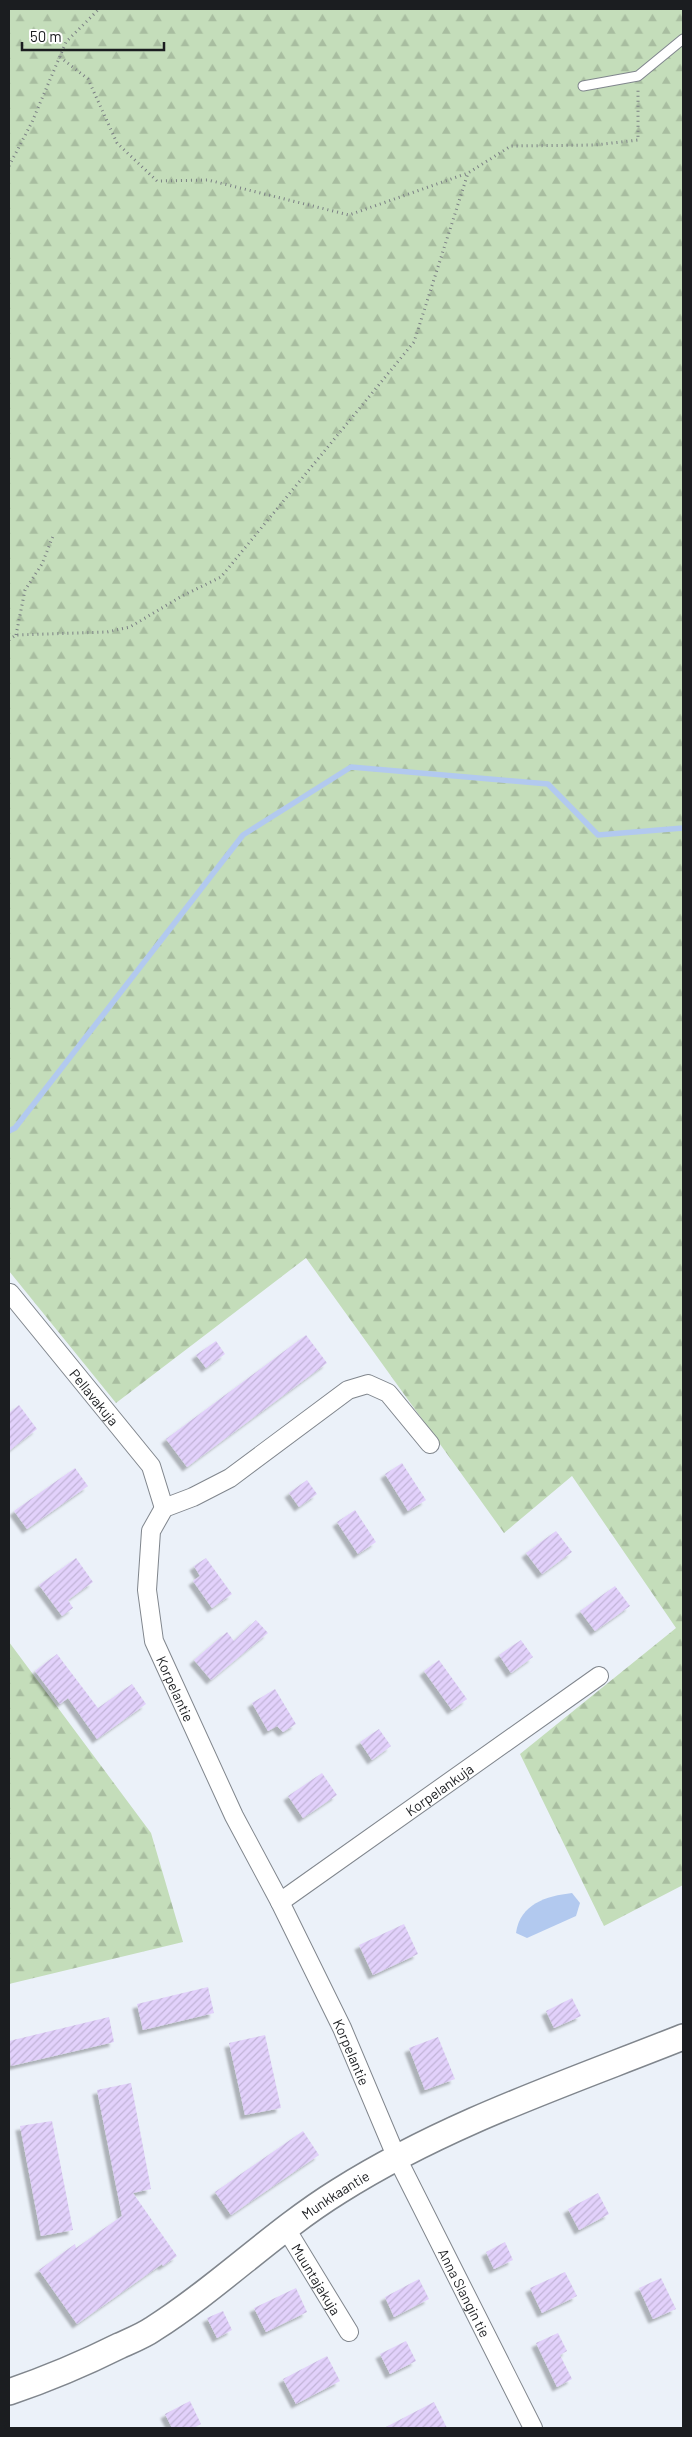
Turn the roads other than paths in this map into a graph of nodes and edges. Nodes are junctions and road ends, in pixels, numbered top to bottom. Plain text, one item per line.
1 (683, 39) edge
2 (583, 86) dead end
3 (10, 1293) edge
4 (430, 1444) dead end
5 (164, 1508) junction
6 (599, 1676) dead end
7 (280, 1902) junction
8 (683, 2037) edge
9 (396, 2156) junction
10 (285, 2227) junction
11 (349, 2332) dead end
12 (9, 2392) edge
13 (533, 2428) edge

1 - 2 lane
3 - 5 street, Pellavakuja
4 - 5 street
5 - 7 street, Korpelantie
6 - 7 street, Korpelankuja
7 - 9 street, Korpelantie
8 - 9 street, Munkkaantie
9 - 10 street, Munkkaantie
9 - 13 street, Anna Slangin tie
10 - 11 street, Muuntajakuja
10 - 12 street, Munkkaantie

